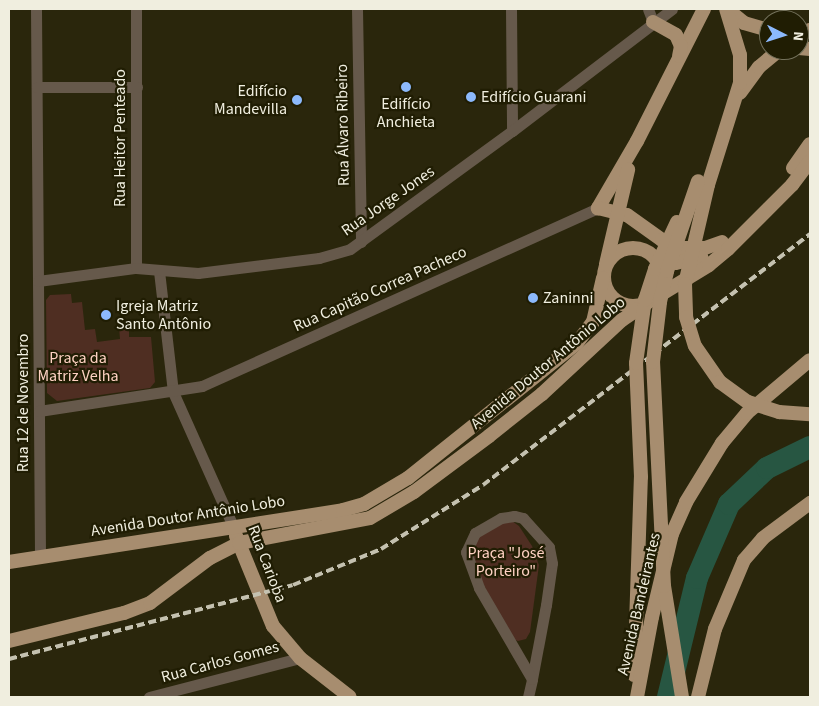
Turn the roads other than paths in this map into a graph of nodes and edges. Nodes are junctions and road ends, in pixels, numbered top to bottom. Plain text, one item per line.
1 (36, 9) edge
2 (136, 9) edge
3 (357, 9) edge
4 (511, 9) edge
5 (672, 9) edge
6 (704, 9) edge
7 (726, 9) edge
8 (651, 15) edge
9 (759, 27) edge
10 (767, 60) edge
11 (678, 61) junction
12 (37, 87) junction
13 (137, 87) junction
14 (733, 106) junction
15 (512, 131) junction
16 (637, 141) junction
17 (810, 144) edge
18 (810, 161) edge
19 (703, 183) junction
20 (598, 208) junction
21 (617, 211) junction
22 (643, 226) junction
23 (610, 241) junction
24 (361, 242) junction
25 (722, 242) junction
26 (656, 258) junction
27 (136, 268) junction
28 (160, 271) junction
29 (604, 273) junction
30 (38, 281) junction
31 (650, 301) junction
32 (810, 360) edge
33 (172, 392) junction
34 (40, 411) junction
35 (810, 414) edge
36 (810, 503) edge
37 (233, 526) junction
38 (239, 543) junction
39 (40, 557) junction
40 (9, 562) edge
41 (9, 641) edge
42 (300, 658) junction
43 (532, 679) junction
44 (342, 695) edge
45 (149, 697) edge
46 (528, 697) edge
47 (633, 697) edge
48 (637, 697) edge
49 (682, 697) edge
50 (698, 697) edge

1 - 12 street, Rua 12 de Novembro
2 - 13 street, Rua Heitor Penteado
3 - 24 street, Rua Álvaro Ribeiro
4 - 15 street
5 - 8 street, Rua Jorge Jones
6 - 11 main road
7 - 9 main road
7 - 14 main road
8 - 11 main road
8 - 15 street, Rua Jorge Jones
10 - 14 main road
11 - 16 main road
12 - 13 street
12 - 30 street, Rua 12 de Novembro
13 - 27 street, Rua Heitor Penteado
14 - 19 main road
15 - 24 street, Rua Jorge Jones
16 - 20 main road
16 - 21 main road, Avenida Doutor Antônio Lobo
17 - 25 main road
18 - 31 main road, Avenida Doutor Antônio Lobo
19 - 35 main road, bridge
19 - 47 main road, bridge
19 - 49 main road, bridge
20 - 21 main road
20 - 33 street, Rua Capitão Correa Pacheco
21 - 22 main road
21 - 23 main road, Avenida Doutor Antônio Lobo
22 - 23 main road
22 - 25 main road
23 - 29 main road, Avenida Doutor Antônio Lobo
24 - 28 street, Rua Jorge Jones
25 - 26 main road
26 - 29 main road
26 - 31 main road
27 - 28 street, Rua Jorge Jones
27 - 30 street, Rua Jorge Jones
28 - 33 street, Rua Carioba
29 - 31 main road
29 - 37 main road, Avenida Doutor Antônio Lobo
30 - 34 street, Rua 12 de Novembro
31 - 38 main road, Avenida Doutor Antônio Lobo
32 - 48 main road, Avenida Bandeirantes
33 - 34 street, Rua Capitão Correa Pacheco
33 - 37 street, Rua Carioba
34 - 39 street, Rua 12 de Novembro
36 - 50 main road
37 - 38 main road, Rua Carioba
37 - 39 main road, Avenida Doutor Antônio Lobo
38 - 41 main road, Avenida Doutor Antônio Lobo
38 - 42 main road, Rua Carioba
39 - 40 main road, Avenida Doutor Antônio Lobo
42 - 44 main road, Rua Carioba
42 - 45 street, Rua Carlos Gomes
43 - 43 street
43 - 46 street

